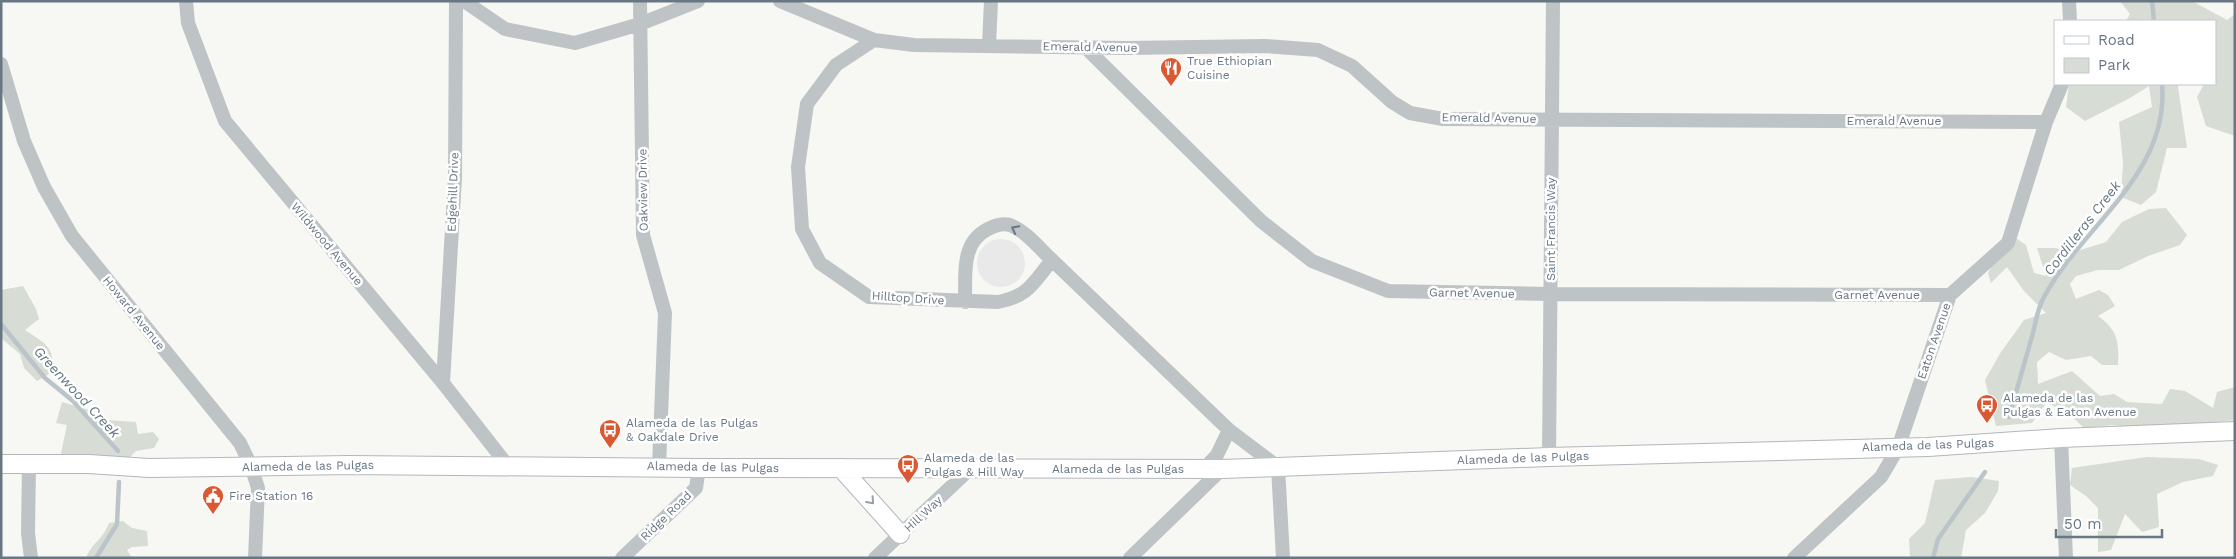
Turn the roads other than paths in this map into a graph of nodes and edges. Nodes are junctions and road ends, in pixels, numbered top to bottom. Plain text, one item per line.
1 (186, 1) edge
2 (456, 1) edge
3 (464, 1) edge
4 (640, 1) edge
5 (698, 1) edge
6 (780, 1) edge
7 (991, 1) edge
8 (1553, 1) edge
9 (2069, 1) edge
10 (815, 8) edge
11 (2070, 20) edge
12 (640, 24) junction
13 (874, 40) junction
14 (989, 45) junction
15 (1085, 47) junction
16 (1, 64) edge
17 (2062, 85) edge
18 (1552, 119) junction
19 (2046, 122) junction
20 (1052, 260) junction
21 (1550, 294) junction
22 (1950, 294) junction
23 (966, 302) junction
24 (444, 383) junction
25 (1229, 430) junction
26 (2235, 431) edge
27 (2061, 438) junction
28 (1898, 448) junction
29 (1549, 457) junction
30 (1, 464) edge
31 (28, 464) junction
32 (251, 466) junction
33 (508, 466) junction
34 (660, 467) junction
35 (1278, 467) junction
36 (699, 468) junction
37 (841, 468) junction
38 (970, 469) junction
39 (1204, 469) junction
40 (1222, 469) junction
41 (900, 534) junction
42 (31, 558) edge
43 (255, 558) edge
44 (622, 558) edge
45 (875, 558) edge
46 (1130, 558) edge
47 (1282, 558) edge
48 (1794, 558) edge
49 (2066, 558) edge

1 - 24 street, Wildwood Avenue
2 - 24 street, Edgehill Drive
3 - 12 street
4 - 12 street, Oakview Drive
5 - 12 street
6 - 10 street, Emerald Avenue
7 - 14 street
8 - 18 street, Saint Francis Way
9 - 11 street
10 - 13 street, Emerald Avenue
12 - 34 street, Oakview Drive
13 - 14 street, Emerald Avenue
13 - 23 street, Hilltop Drive
14 - 15 street, Emerald Avenue
15 - 18 street, Emerald Avenue
15 - 21 street, Garnet Avenue
16 - 32 street, Howard Avenue
17 - 19 street, Eaton Avenue
18 - 19 street, Emerald Avenue
18 - 21 street, Saint Francis Way
19 - 22 street, Eaton Avenue
20 - 23 street, Hilltop Drive
20 -> 23 street
20 - 25 street
21 - 22 street, Garnet Avenue
21 - 29 street, Saint Francis Way
22 - 28 street, Eaton Avenue
24 - 33 street, Wildwood Avenue
25 - 35 street
25 - 39 street
26 - 27 main road, Alameda de las Pulgas
27 - 28 main road, Alameda de las Pulgas
27 - 49 street
28 - 29 main road, Alameda de las Pulgas
28 - 48 street, Eaton Avenue
29 - 35 main road, Alameda de las Pulgas
30 - 31 main road, Alameda de las Pulgas
31 - 32 main road, Alameda de las Pulgas
31 - 42 street
32 - 33 main road, Alameda de las Pulgas
32 - 43 street, Howard Avenue
33 - 34 main road, Alameda de las Pulgas
34 - 36 main road, Alameda de las Pulgas
35 - 40 main road, Alameda de las Pulgas
35 - 47 street
36 - 37 main road, Alameda de las Pulgas
36 - 44 street, Ridge Road
37 - 38 main road, Alameda de las Pulgas
37 -> 41 main road
38 - 39 main road, Alameda de las Pulgas
38 - 41 street, Hill Way
39 - 40 main road, Alameda de las Pulgas
40 - 46 street
41 - 45 street, Hill Way

